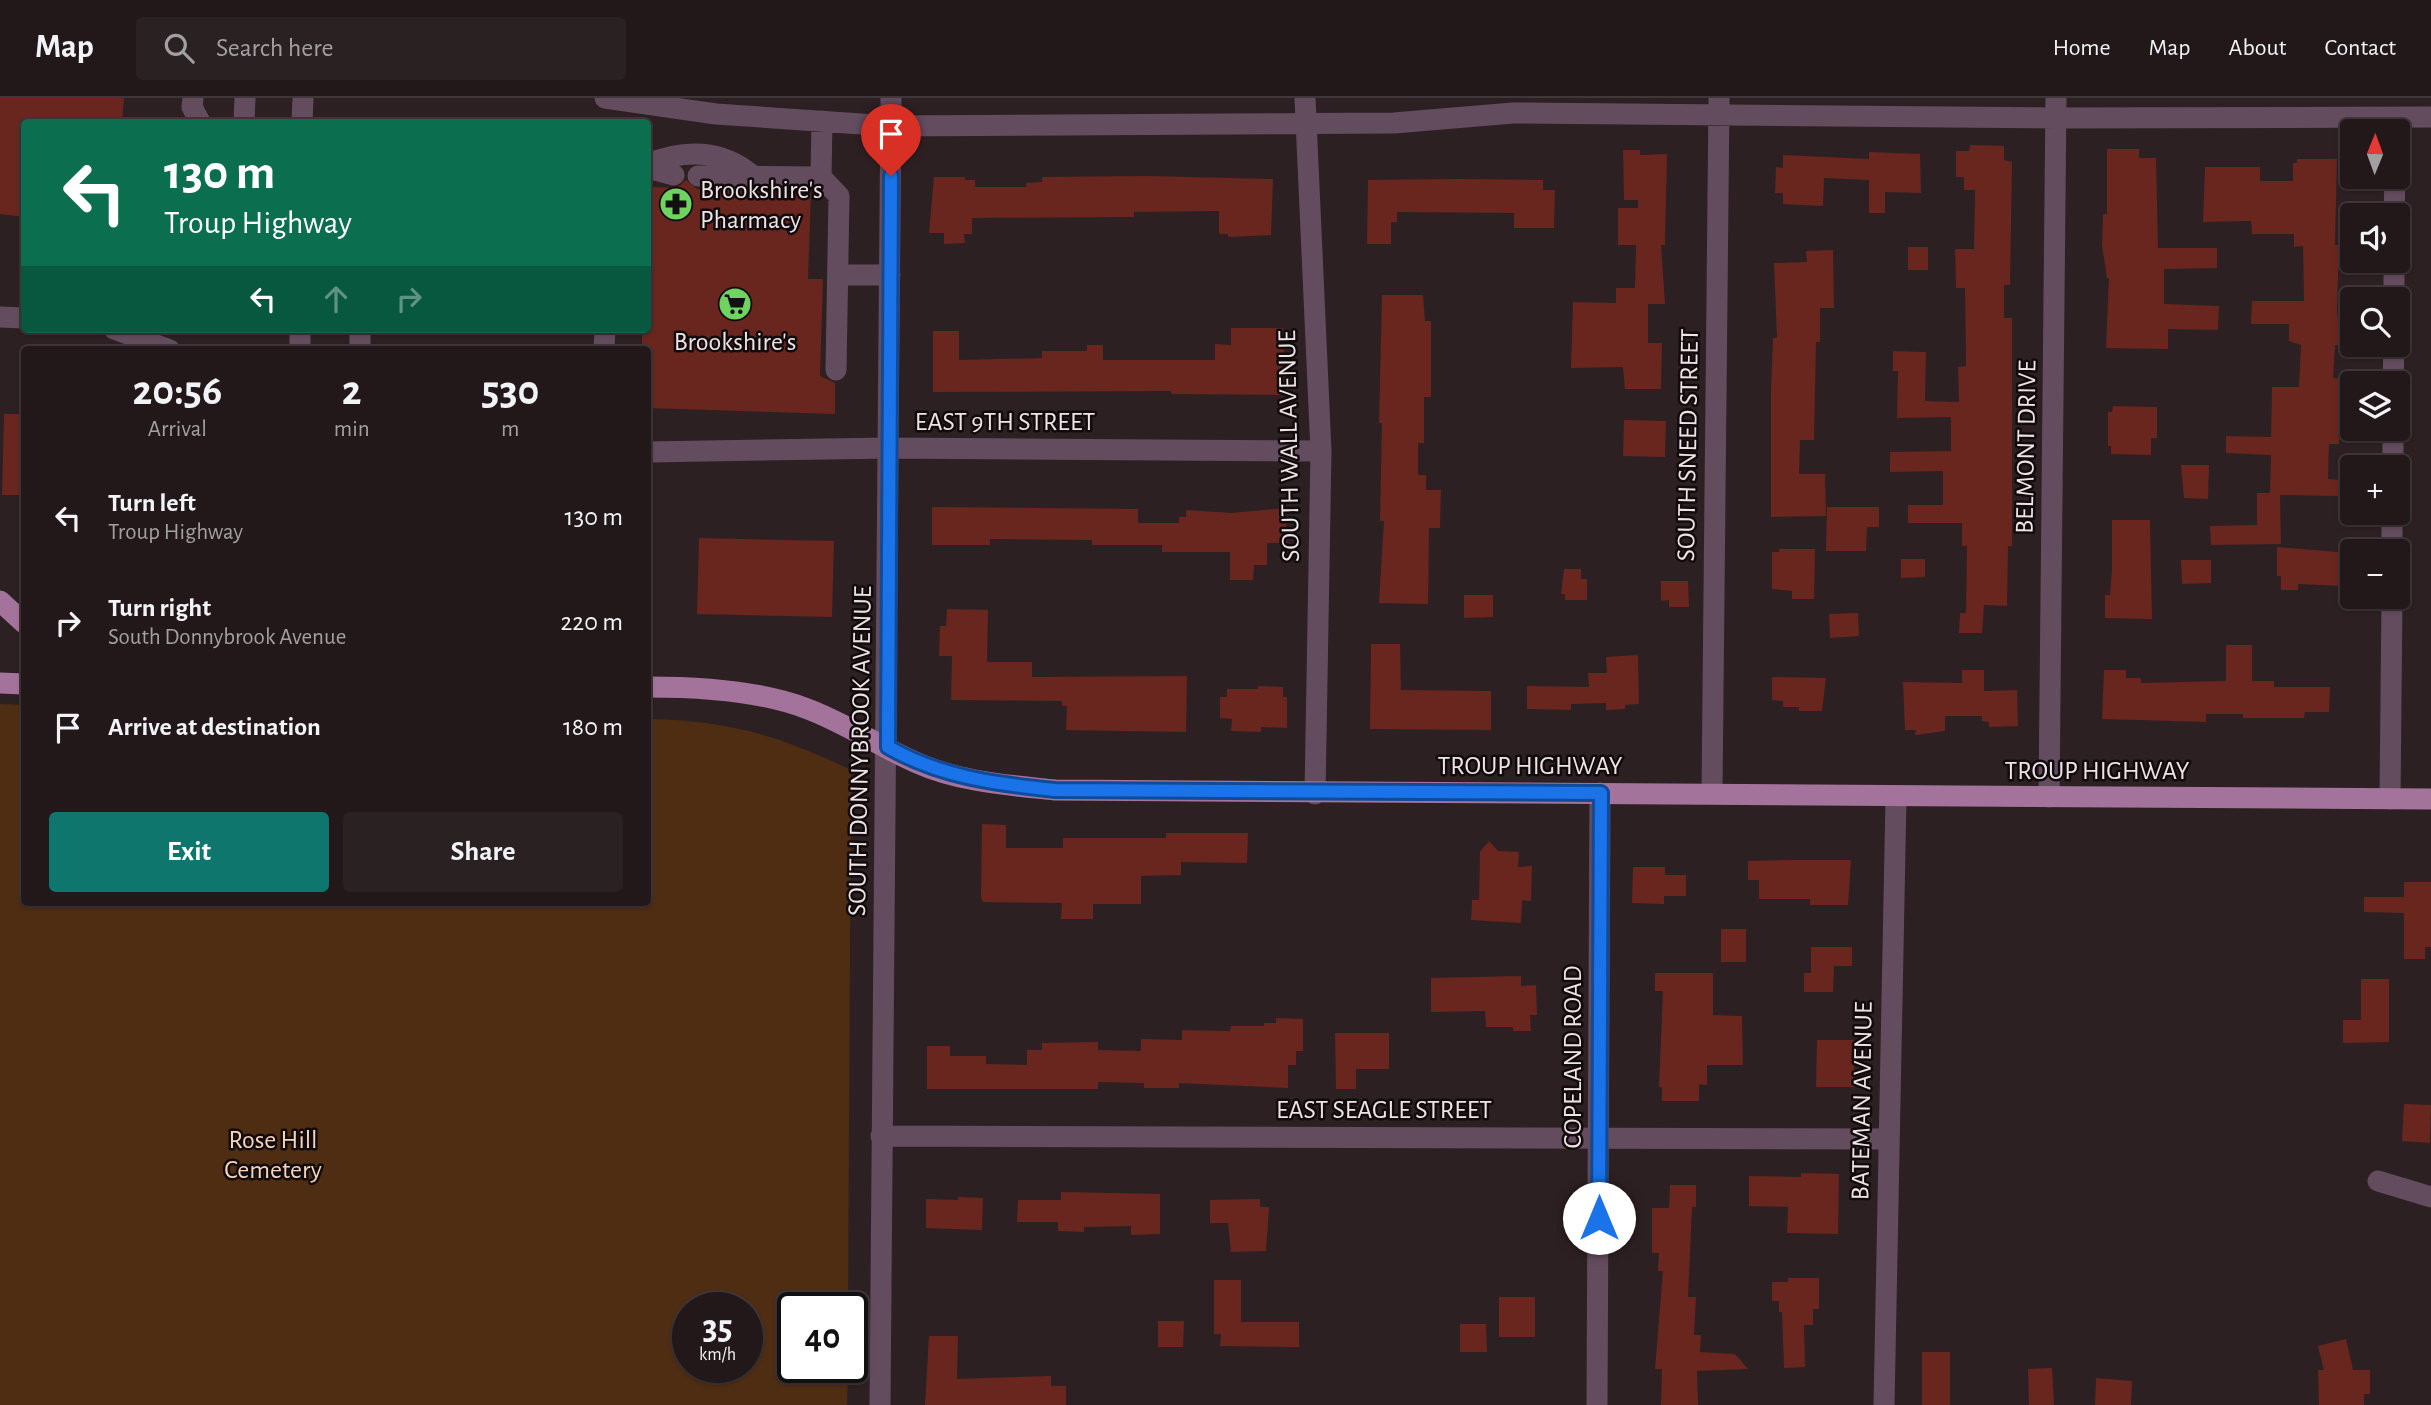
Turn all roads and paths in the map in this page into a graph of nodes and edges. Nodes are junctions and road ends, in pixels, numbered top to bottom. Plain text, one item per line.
1 (193, 98) edge
2 (244, 98) edge
3 (303, 98) edge
4 (891, 98) edge
5 (1305, 98) edge
6 (1718, 106) edge
7 (613, 107) edge
8 (2056, 108) edge
9 (2395, 115) edge
10 (2431, 117) edge
11 (198, 119) edge
12 (244, 119) edge
13 (302, 119) edge
14 (822, 121) junction
15 (1305, 123) junction
16 (891, 125) junction
17 (651, 165) edge
18 (651, 167) edge
19 (674, 175) dead end
20 (698, 176) dead end
21 (752, 176) junction
22 (821, 177) junction
23 (839, 275) junction
24 (890, 275) junction
25 (0, 317) edge
26 (21, 318) edge
27 (125, 333) edge
28 (159, 346) edge
29 (836, 370) dead end
30 (890, 448) junction
31 (1321, 451) junction
32 (651, 452) edge
33 (0, 601) edge
34 (2392, 609) edge
35 (21, 620) edge
36 (0, 683) edge
37 (21, 684) edge
38 (651, 687) edge
39 (888, 747) junction
40 (1601, 793) junction
41 (1712, 793) junction
42 (1315, 794) junction
43 (1896, 797) junction
44 (2049, 797) junction
45 (2390, 799) junction
46 (2431, 799) edge
47 (881, 1136) junction
48 (1599, 1138) junction
49 (1887, 1139) junction
50 (2378, 1181) dead end
51 (2431, 1197) edge
52 (880, 1405) edge
53 (1597, 1405) edge
54 (1884, 1405) edge

1 - 11 street
2 - 12 street
3 - 13 street
4 - 16 street, SOUTH DONNYBROOK AVENUE
5 - 15 street, SOUTH WALL AVENUE
6 - 8 street
6 - 15 street
6 - 41 street, SOUTH SNEED STREET
7 - 14 street
8 - 9 street
8 - 44 street, BELMONT DRIVE
9 - 10 street
14 - 16 street
14 - 22 street
15 - 16 street
15 - 31 street, SOUTH WALL AVENUE
16 - 24 street, SOUTH DONNYBROOK AVENUE
17 - 21 street
18 - 19 street
20 - 21 street
21 - 22 street
22 - 23 street
23 - 24 street
23 - 29 street
24 - 30 street, SOUTH DONNYBROOK AVENUE
25 - 26 street
27 - 28 street
30 - 31 street, EAST 9TH STREET
30 - 32 street, EAST 9TH STREET
30 - 39 street, SOUTH DONNYBROOK AVENUE
31 - 42 street, SOUTH WALL AVENUE
33 - 35 main road
34 - 45 street
36 - 37 main road
38 - 39 main road, TROUP HIGHWAY
39 - 42 main road, TROUP HIGHWAY
39 - 47 street, SOUTH DONNYBROOK AVENUE
40 - 41 main road, TROUP HIGHWAY
40 - 42 main road, TROUP HIGHWAY
40 - 48 street, COPELAND ROAD
41 - 43 main road, TROUP HIGHWAY
43 - 44 main road, TROUP HIGHWAY
43 - 49 street, BATEMAN AVENUE
44 - 45 main road, TROUP HIGHWAY
45 - 46 main road, TROUP HIGHWAY
47 - 48 street, EAST SEAGLE STREET
47 - 52 street, SOUTH DONNYBROOK AVENUE
48 - 49 street, EAST SEAGLE STREET
48 - 53 street, COPELAND ROAD
49 - 54 street, BATEMAN AVENUE
50 - 51 street

